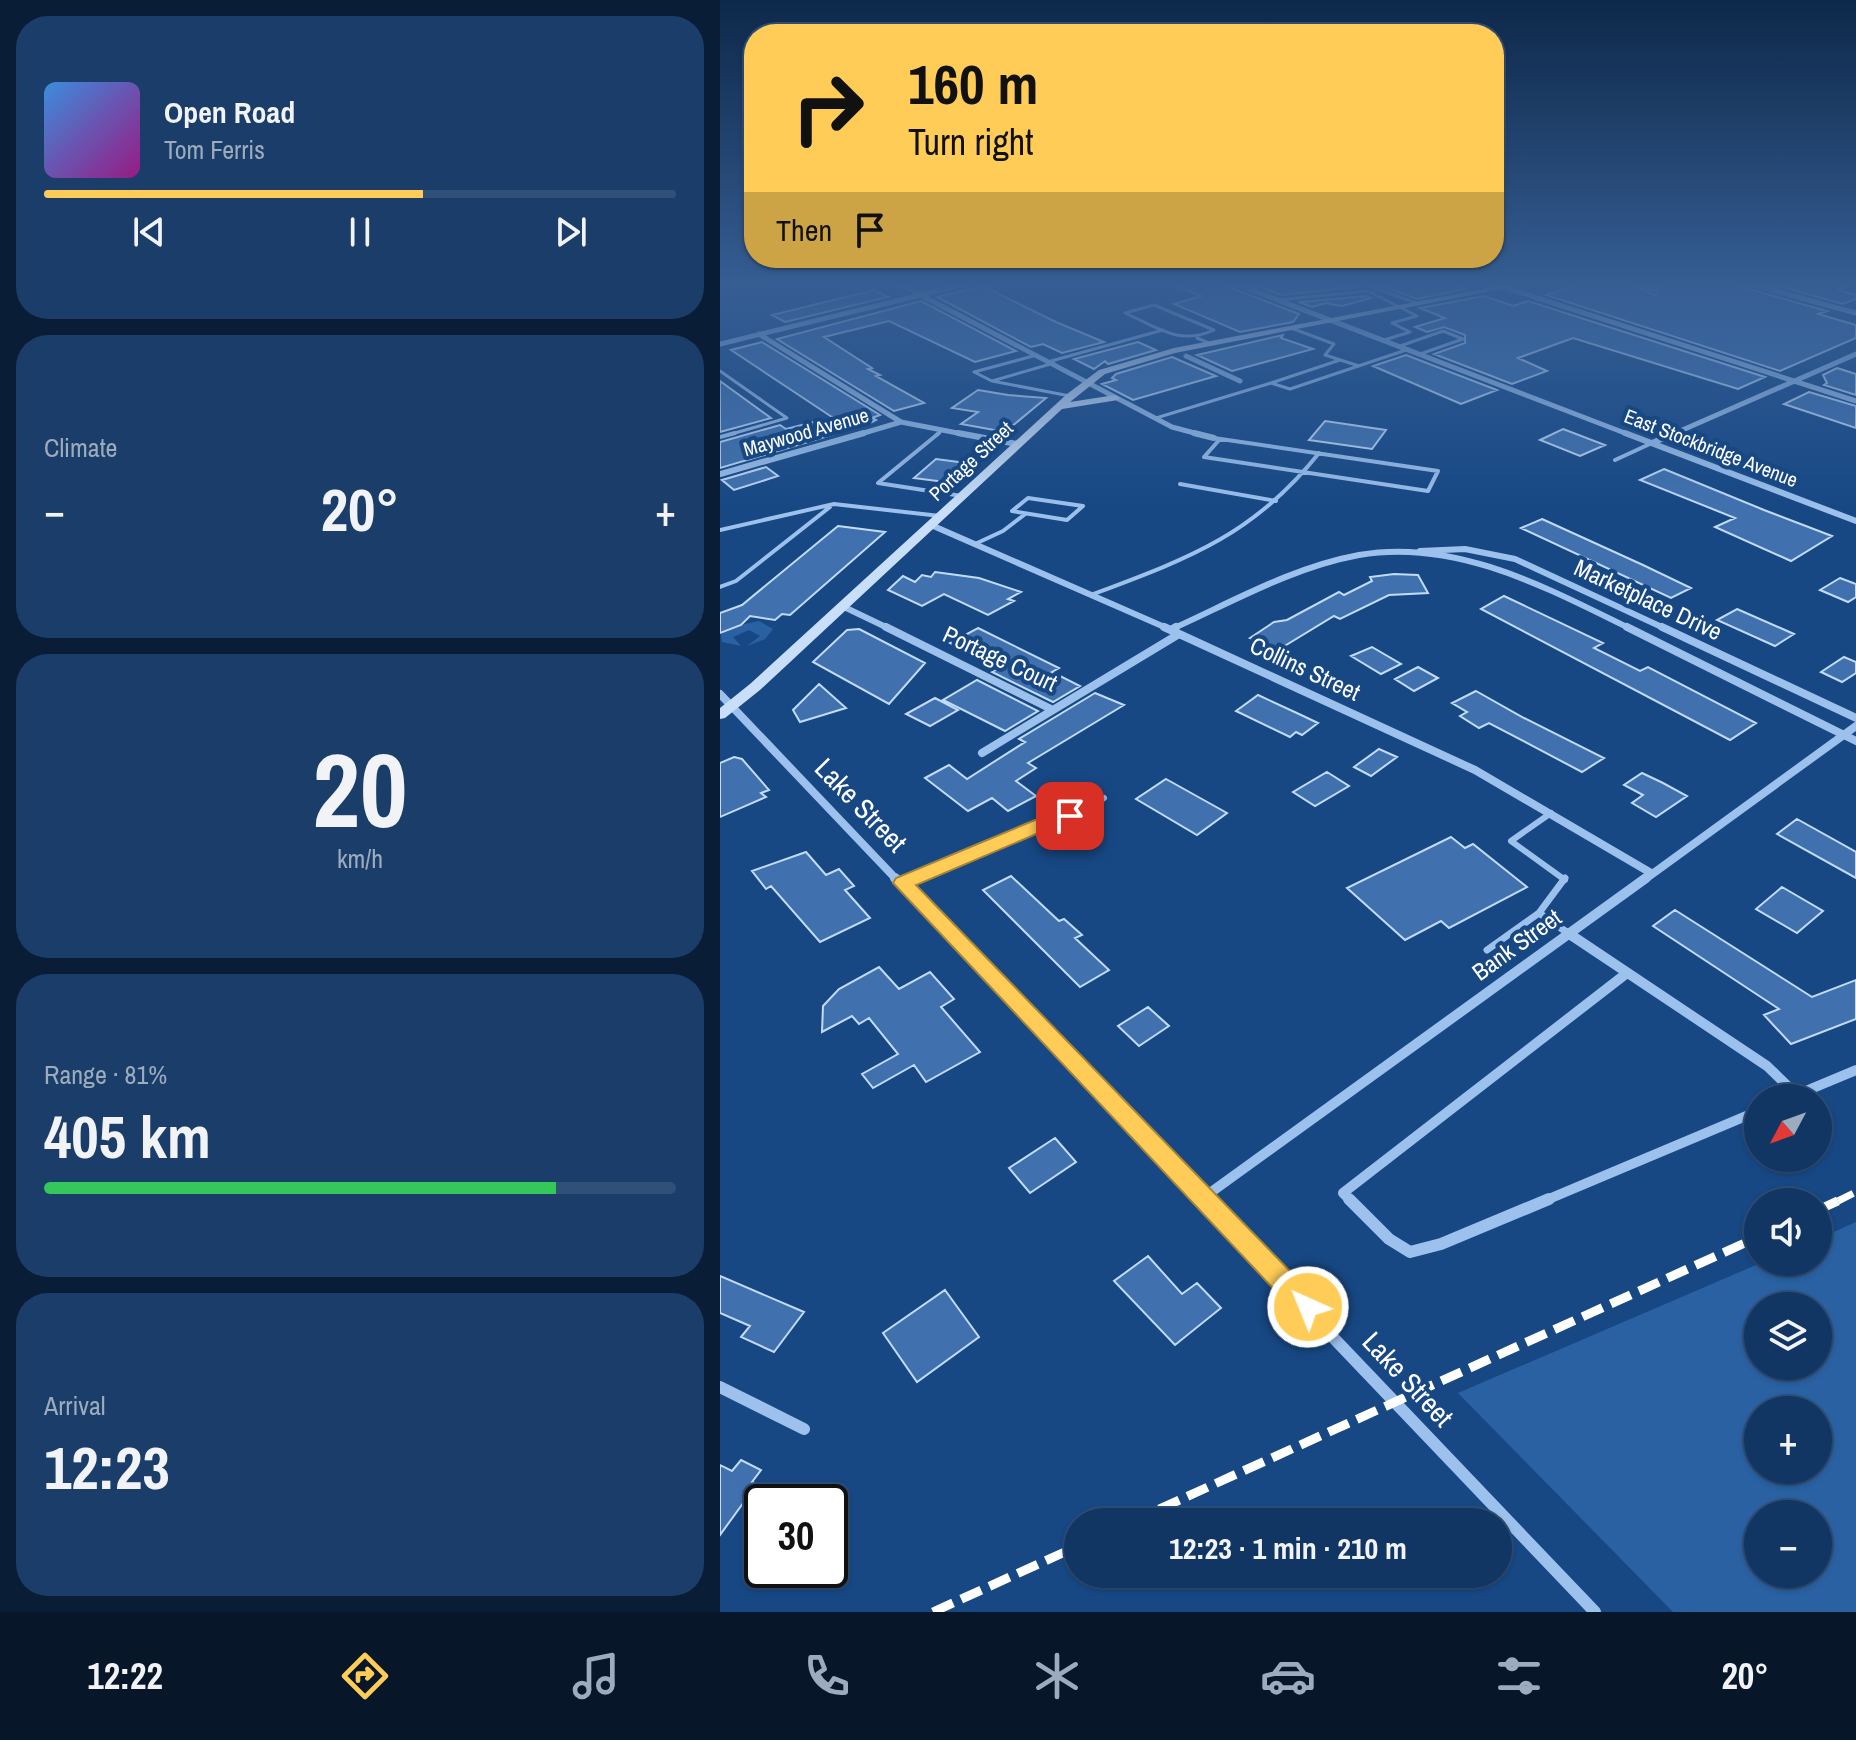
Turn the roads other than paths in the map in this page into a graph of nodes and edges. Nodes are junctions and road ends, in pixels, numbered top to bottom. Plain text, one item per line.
1 (796, 357) edge
2 (1030, 357) edge
3 (1042, 357) edge
4 (1069, 357) edge
5 (1151, 357) edge
6 (1189, 357) edge
7 (1332, 357) edge
8 (1385, 357) edge
9 (1428, 357) edge
10 (1720, 357) edge
11 (1849, 357) edge
12 (1340, 360) junction
13 (1052, 362) junction
14 (1359, 366) junction
15 (720, 371) edge
16 (1088, 380) junction
17 (992, 381) junction
18 (1240, 381) dead end
19 (1794, 381) junction
20 (1271, 383) junction
21 (1070, 396) junction
22 (1115, 398) junction
23 (1856, 401) edge
24 (1058, 407) junction
25 (1156, 418) junction
26 (901, 422) junction
27 (942, 430) junction
28 (720, 437) edge
29 (1217, 438) junction
30 (1652, 443) junction
31 (1017, 444) junction
32 (1319, 453) junction
33 (1615, 460) dead end
34 (1305, 473) junction
35 (720, 474) edge
36 (1180, 484) dead end
37 (962, 496) junction
38 (1276, 501) junction
39 (834, 504) junction
40 (1024, 515) junction
41 (935, 521) junction
42 (1856, 521) edge
43 (720, 530) edge
44 (975, 544) junction
45 (1415, 552) junction
46 (720, 587) edge
47 (1091, 595) junction
48 (842, 606) junction
49 (1175, 632) junction
50 (720, 694) edge
51 (731, 706) junction
52 (1053, 710) junction
53 (720, 715) edge
54 (1856, 718) edge
55 (1856, 726) edge
56 (1844, 735) junction
57 (1856, 741) edge
58 (982, 753) dead end
59 (1104, 798) dead end
60 (1551, 813) junction
61 (1651, 873) junction
62 (903, 883) junction
63 (1539, 913) junction
64 (1568, 933) junction
65 (1487, 950) dead end
66 (1627, 973) junction
67 (1856, 1070) edge
68 (1783, 1084) edge
69 (1822, 1084) edge
70 (1744, 1117) edge
71 (1203, 1198) junction
72 (720, 1387) edge
73 (804, 1429) dead end
74 (1595, 1612) edge

1 - 26 street
2 - 17 lane
3 - 13 street
4 - 13 lane
5 - 16 main road, Portage Street
6 - 18 street
7 - 12 lane
8 - 14 lane
9 - 30 street, East Stockbridge Avenue
10 - 19 street
11 - 19 street
12 - 14 lane
12 - 20 lane
13 - 16 street
13 - 17 lane
14 - 20 lane
15 - 28 lane
16 - 21 main road, Portage Street
16 - 22 street
17 - 21 lane
19 - 23 street
19 - 30 street
20 - 25 lane
21 - 24 main road, Portage Street
22 - 24 main road
22 - 25 street
24 - 31 main road, Portage Street
25 - 29 street
26 - 27 street
26 - 35 street, Maywood Avenue
27 - 31 street
27 - 37 lane
29 - 32 lane
29 - 34 lane
30 - 33 lane
30 - 42 street, East Stockbridge Avenue
31 - 37 main road, Portage Street
32 - 34 lane
32 - 34 lane
34 - 38 lane
36 - 38 lane
37 - 41 main road, Portage Street
38 - 47 lane
39 - 41 lane
39 - 43 lane
39 - 46 lane
40 - 40 lane
40 - 44 lane
41 - 44 street, Collins Street
41 - 48 main road, Portage Street
44 - 47 street, Collins Street
45 - 49 street, Marketplace Drive
45 - 54 street, Marketplace Drive
45 - 56 street, Marketplace Drive
47 - 49 street, Collins Street
48 - 51 main road, Portage Street
48 - 52 street, Portage Court
49 - 52 street, Portage Court
49 - 60 street, Collins Street
50 - 51 street, Lake Street
51 - 53 main road, Portage Street
51 - 62 street, Lake Street
52 - 58 street
55 - 56 street, Bank Street
56 - 57 street, Marketplace Drive
56 - 61 street, Bank Street
59 - 62 lane
60 - 61 street, Collins Street
60 - 63 lane
61 - 64 street, Bank Street
62 - 71 street, Lake Street
63 - 64 lane
63 - 65 lane
64 - 66 street
64 - 71 street, Bank Street
66 - 68 street
66 - 70 street
67 - 69 street
71 - 74 street, Lake Street
72 - 73 street

